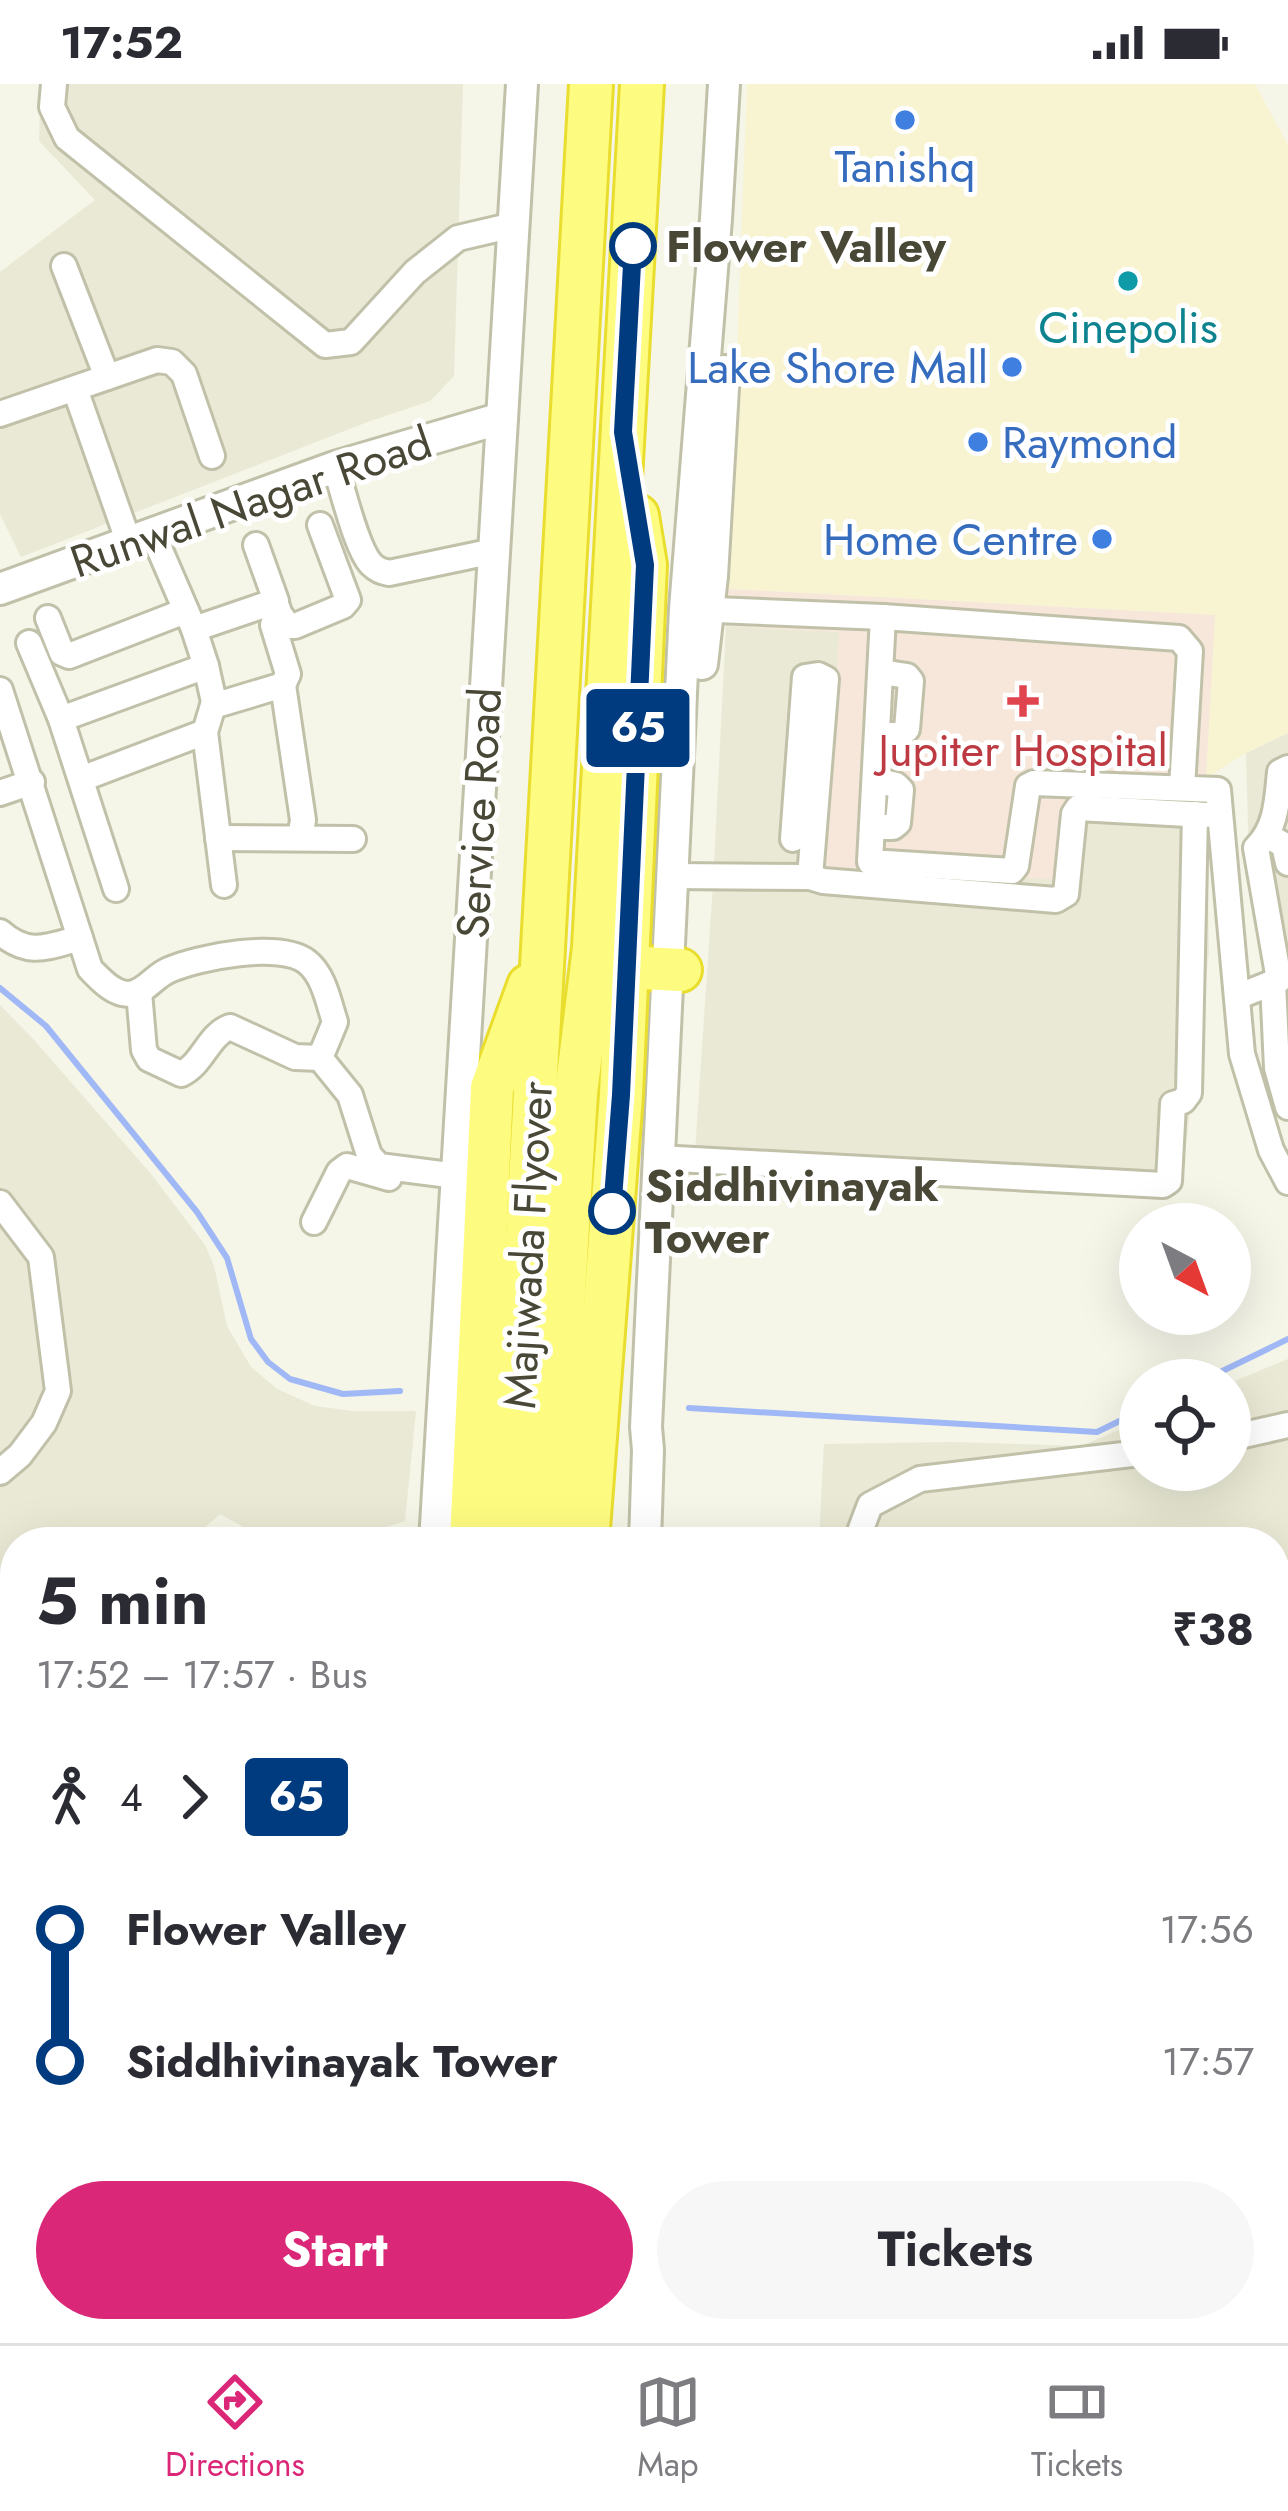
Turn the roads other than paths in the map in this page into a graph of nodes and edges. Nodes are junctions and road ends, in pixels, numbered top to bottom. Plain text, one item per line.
1 (54, 84) edge
2 (522, 84) edge
3 (591, 84) edge
4 (642, 84) edge
5 (724, 84) edge
6 (742, 84) edge
7 (514, 224) junction
8 (64, 266) dead end
9 (107, 377) junction
10 (75, 389) junction
11 (0, 413) edge
12 (502, 418) junction
13 (212, 456) dead end
14 (335, 467) junction
15 (320, 525) dead end
16 (141, 539) junction
17 (256, 545) dead end
18 (494, 551) junction
19 (0, 589) edge
20 (278, 607) junction
21 (695, 609) junction
22 (883, 617) junction
23 (47, 618) dead end
24 (189, 620) junction
25 (29, 643) dead end
26 (206, 667) junction
27 (283, 685) junction
28 (0, 690) edge
29 (213, 706) junction
30 (62, 719) junction
31 (206, 732) junction
32 (1288, 768) edge
33 (81, 778) junction
34 (32, 782) junction
35 (1182, 788) junction
36 (0, 793) edge
37 (1208, 815) junction
38 (1268, 836) junction
39 (218, 838) junction
40 (300, 838) junction
41 (353, 838) dead end
42 (793, 838) dead end
43 (1288, 862) edge
44 (679, 877) junction
45 (810, 877) junction
46 (224, 885) dead end
47 (116, 889) dead end
48 (0, 932) edge
49 (80, 938) junction
50 (543, 947) junction
51 (649, 958) junction
52 (1280, 980) edge
53 (139, 992) junction
54 (1237, 997) junction
55 (320, 1058) junction
56 (1288, 1108) edge
57 (666, 1158) junction
58 (1288, 1181) edge
59 (456, 1183) junction
60 (0, 1203) edge
61 (314, 1222) dead end
62 (1288, 1425) edge
63 (1251, 1433) edge
64 (1119, 1455) edge
65 (0, 1472) edge
66 (436, 1527) edge
67 (472, 1527) edge
68 (512, 1527) edge
69 (550, 1527) edge
70 (588, 1527) edge
71 (645, 1527) edge
72 (862, 1527) edge

1 - 7 street
2 - 7 street, Service Road
3 - 50 highway, Majiwada Flyover
4 - 51 highway
5 - 21 street
6 - 21 street
7 - 12 street, Service Road
8 - 9 street
9 - 10 street
9 - 13 street
10 - 11 street
10 - 16 street
12 - 14 street, Runwal Nagar Road
12 - 18 street, Service Road
14 - 16 street, Runwal Nagar Road
14 - 18 street
15 - 20 street
16 - 19 street, Runwal Nagar Road
16 - 24 street
17 - 20 street
18 - 59 street, Service Road
20 - 24 street
20 - 27 street
21 - 22 street
21 - 44 street
22 - 35 street
22 - 35 street
23 - 24 street
24 - 26 street
25 - 30 street
26 - 29 street
26 - 30 street
27 - 29 street
27 - 40 street
28 - 34 street
29 - 31 street
30 - 33 street
31 - 33 street
31 - 39 street
32 - 38 street
33 - 47 street
34 - 36 street
34 - 49 street
35 - 37 street
37 - 45 street
37 - 54 street
37 - 57 street
38 - 43 street
38 - 52 street
39 - 40 street
39 - 46 street
40 - 41 street
42 - 45 street
44 - 45 street
44 - 51 street
48 - 49 street
49 - 53 street
50 - 67 highway
50 - 68 highway, Majiwada Flyover
51 - 57 street
51 - 69 highway, Majiwada Flyover
51 - 70 highway
52 - 54 street
52 - 56 street
53 - 55 street
53 - 55 street
54 - 58 street
55 - 59 street
57 - 71 street
59 - 61 street
59 - 66 street, Service Road
60 - 65 street
62 - 63 street
64 - 72 street

